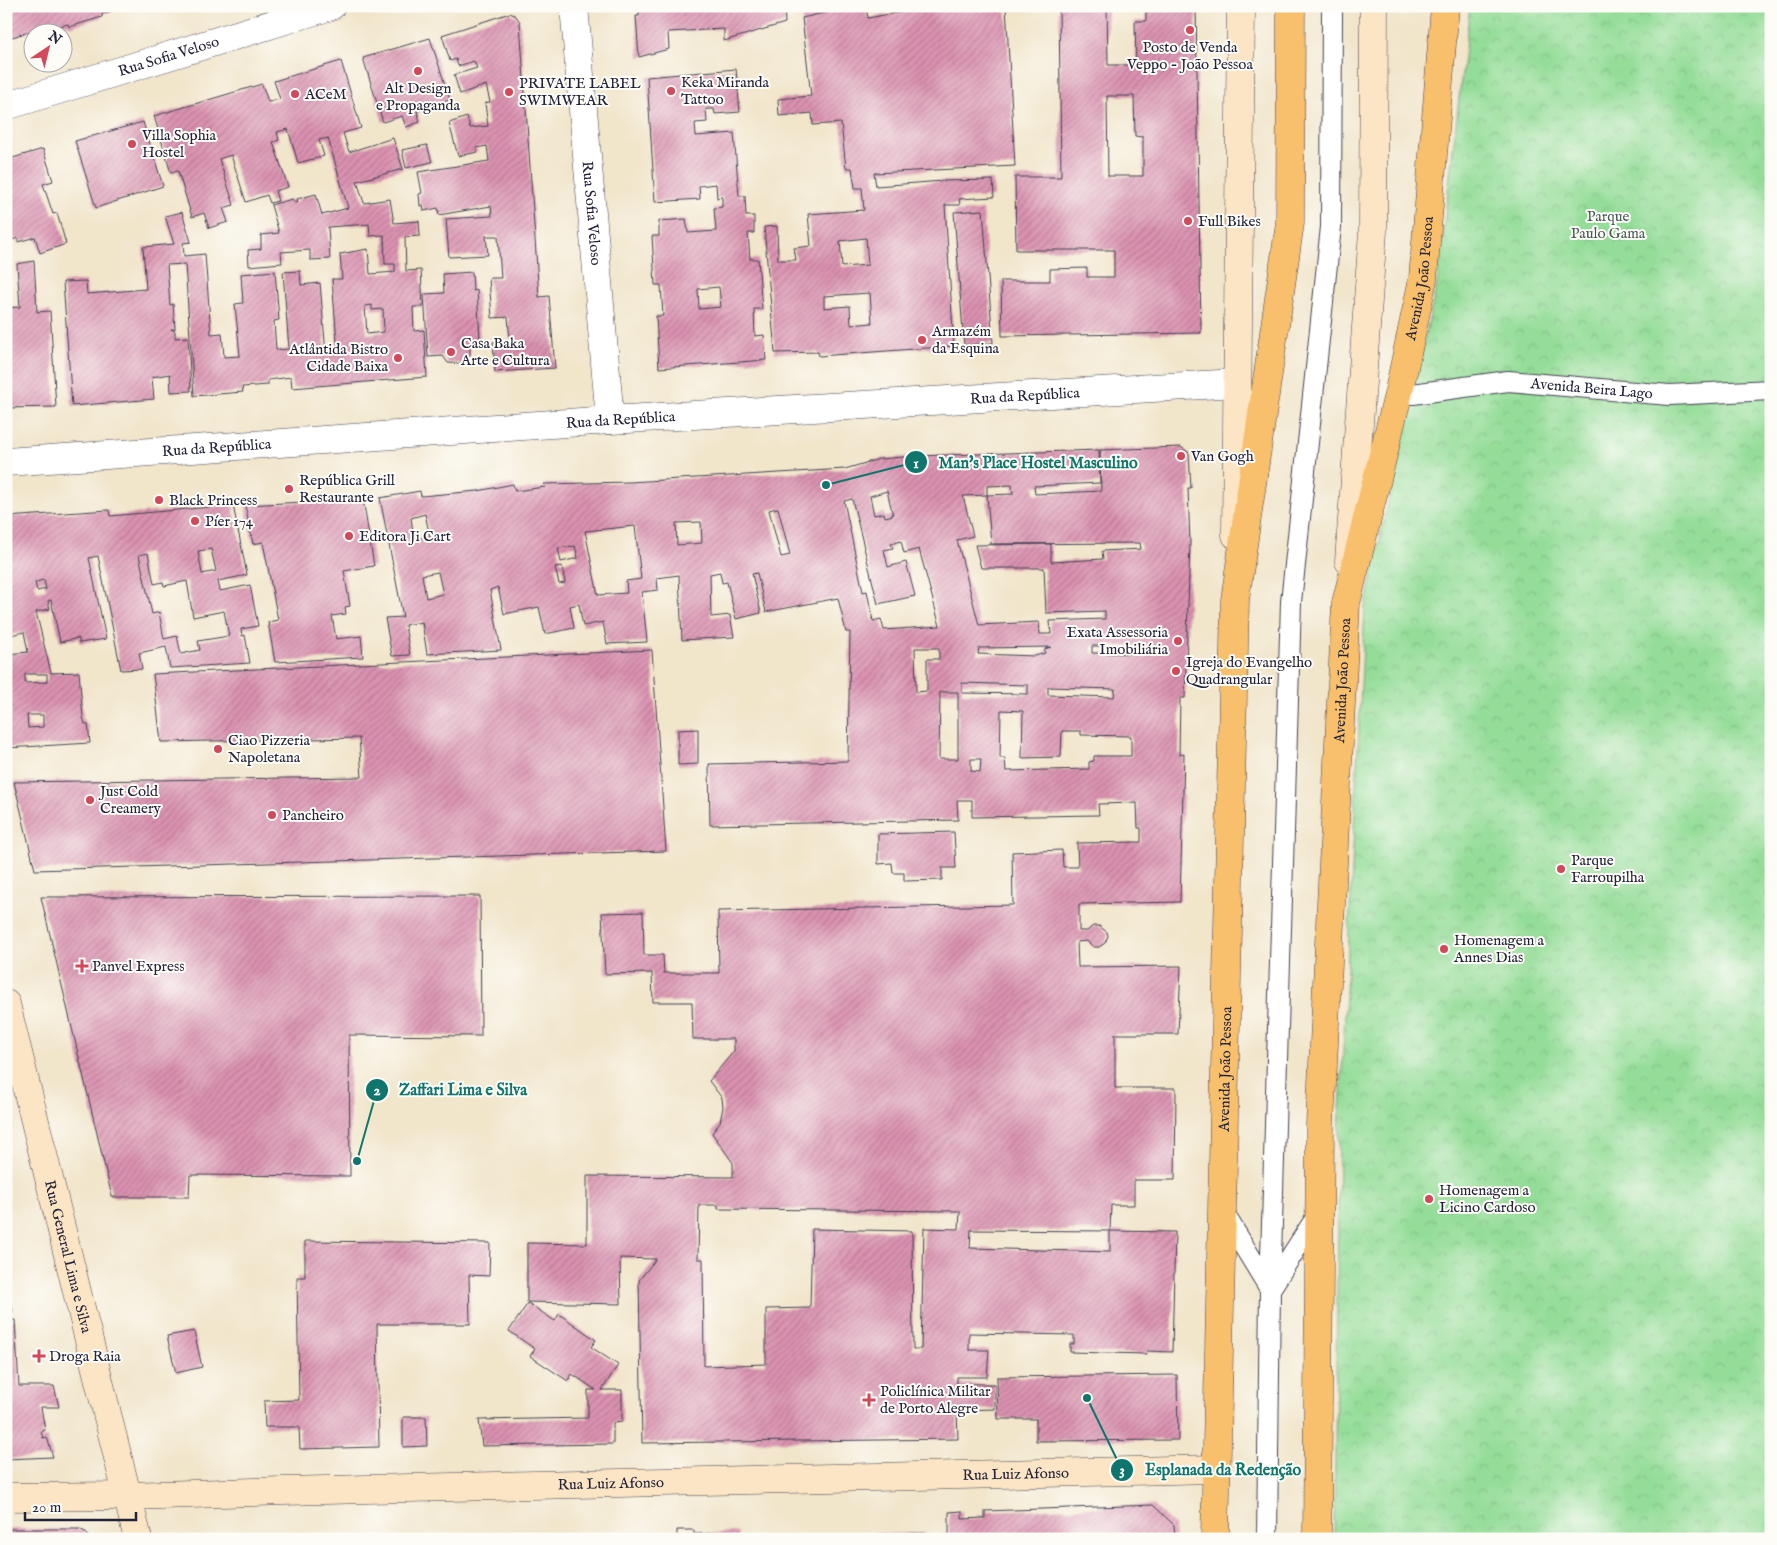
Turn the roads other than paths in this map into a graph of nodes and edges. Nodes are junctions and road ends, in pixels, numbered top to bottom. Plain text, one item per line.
1 (331, 6) edge
2 (574, 6) edge
3 (1242, 6) edge
4 (1291, 6) edge
5 (1332, 6) edge
6 (1374, 6) edge
7 (1445, 6) edge
8 (6, 106) edge
9 (1237, 383) junction
10 (1771, 390) edge
11 (1413, 394) dead end
12 (610, 420) junction
13 (6, 462) edge
14 (1235, 600) junction
15 (1346, 603) junction
16 (6, 1004) edge
17 (1223, 1212) junction
18 (1320, 1213) junction
19 (1270, 1289) junction
20 (1216, 1469) junction
21 (128, 1496) junction
22 (6, 1497) edge
23 (138, 1539) edge
24 (1215, 1539) edge
25 (1266, 1539) edge
26 (1317, 1539) edge

1 - 8 street, Rua Sofia Veloso
2 - 12 street, Rua Sofia Veloso
3 - 9 street, Avenida João Pessoa
4 - 14 main road, Avenida João Pessoa
5 - 19 lane
6 - 15 street, Avenida João Pessoa
7 - 15 main road, Avenida João Pessoa
9 - 12 street, Rua da República
9 - 14 street, Avenida João Pessoa
10 - 11 lane, Avenida Beira Lago
12 - 13 street, Rua da República
14 - 17 main road, Avenida João Pessoa
15 - 18 main road, Avenida João Pessoa
16 - 21 street, Rua General Lima e Silva
17 - 19 lane
17 - 20 main road, Avenida João Pessoa
18 - 19 lane
18 - 26 main road, Avenida João Pessoa
19 - 25 lane
20 - 21 street, Rua Luiz Afonso
20 - 24 main road, Avenida João Pessoa
21 - 22 street, Rua Luiz Afonso
21 - 23 street, Rua General Lima e Silva

